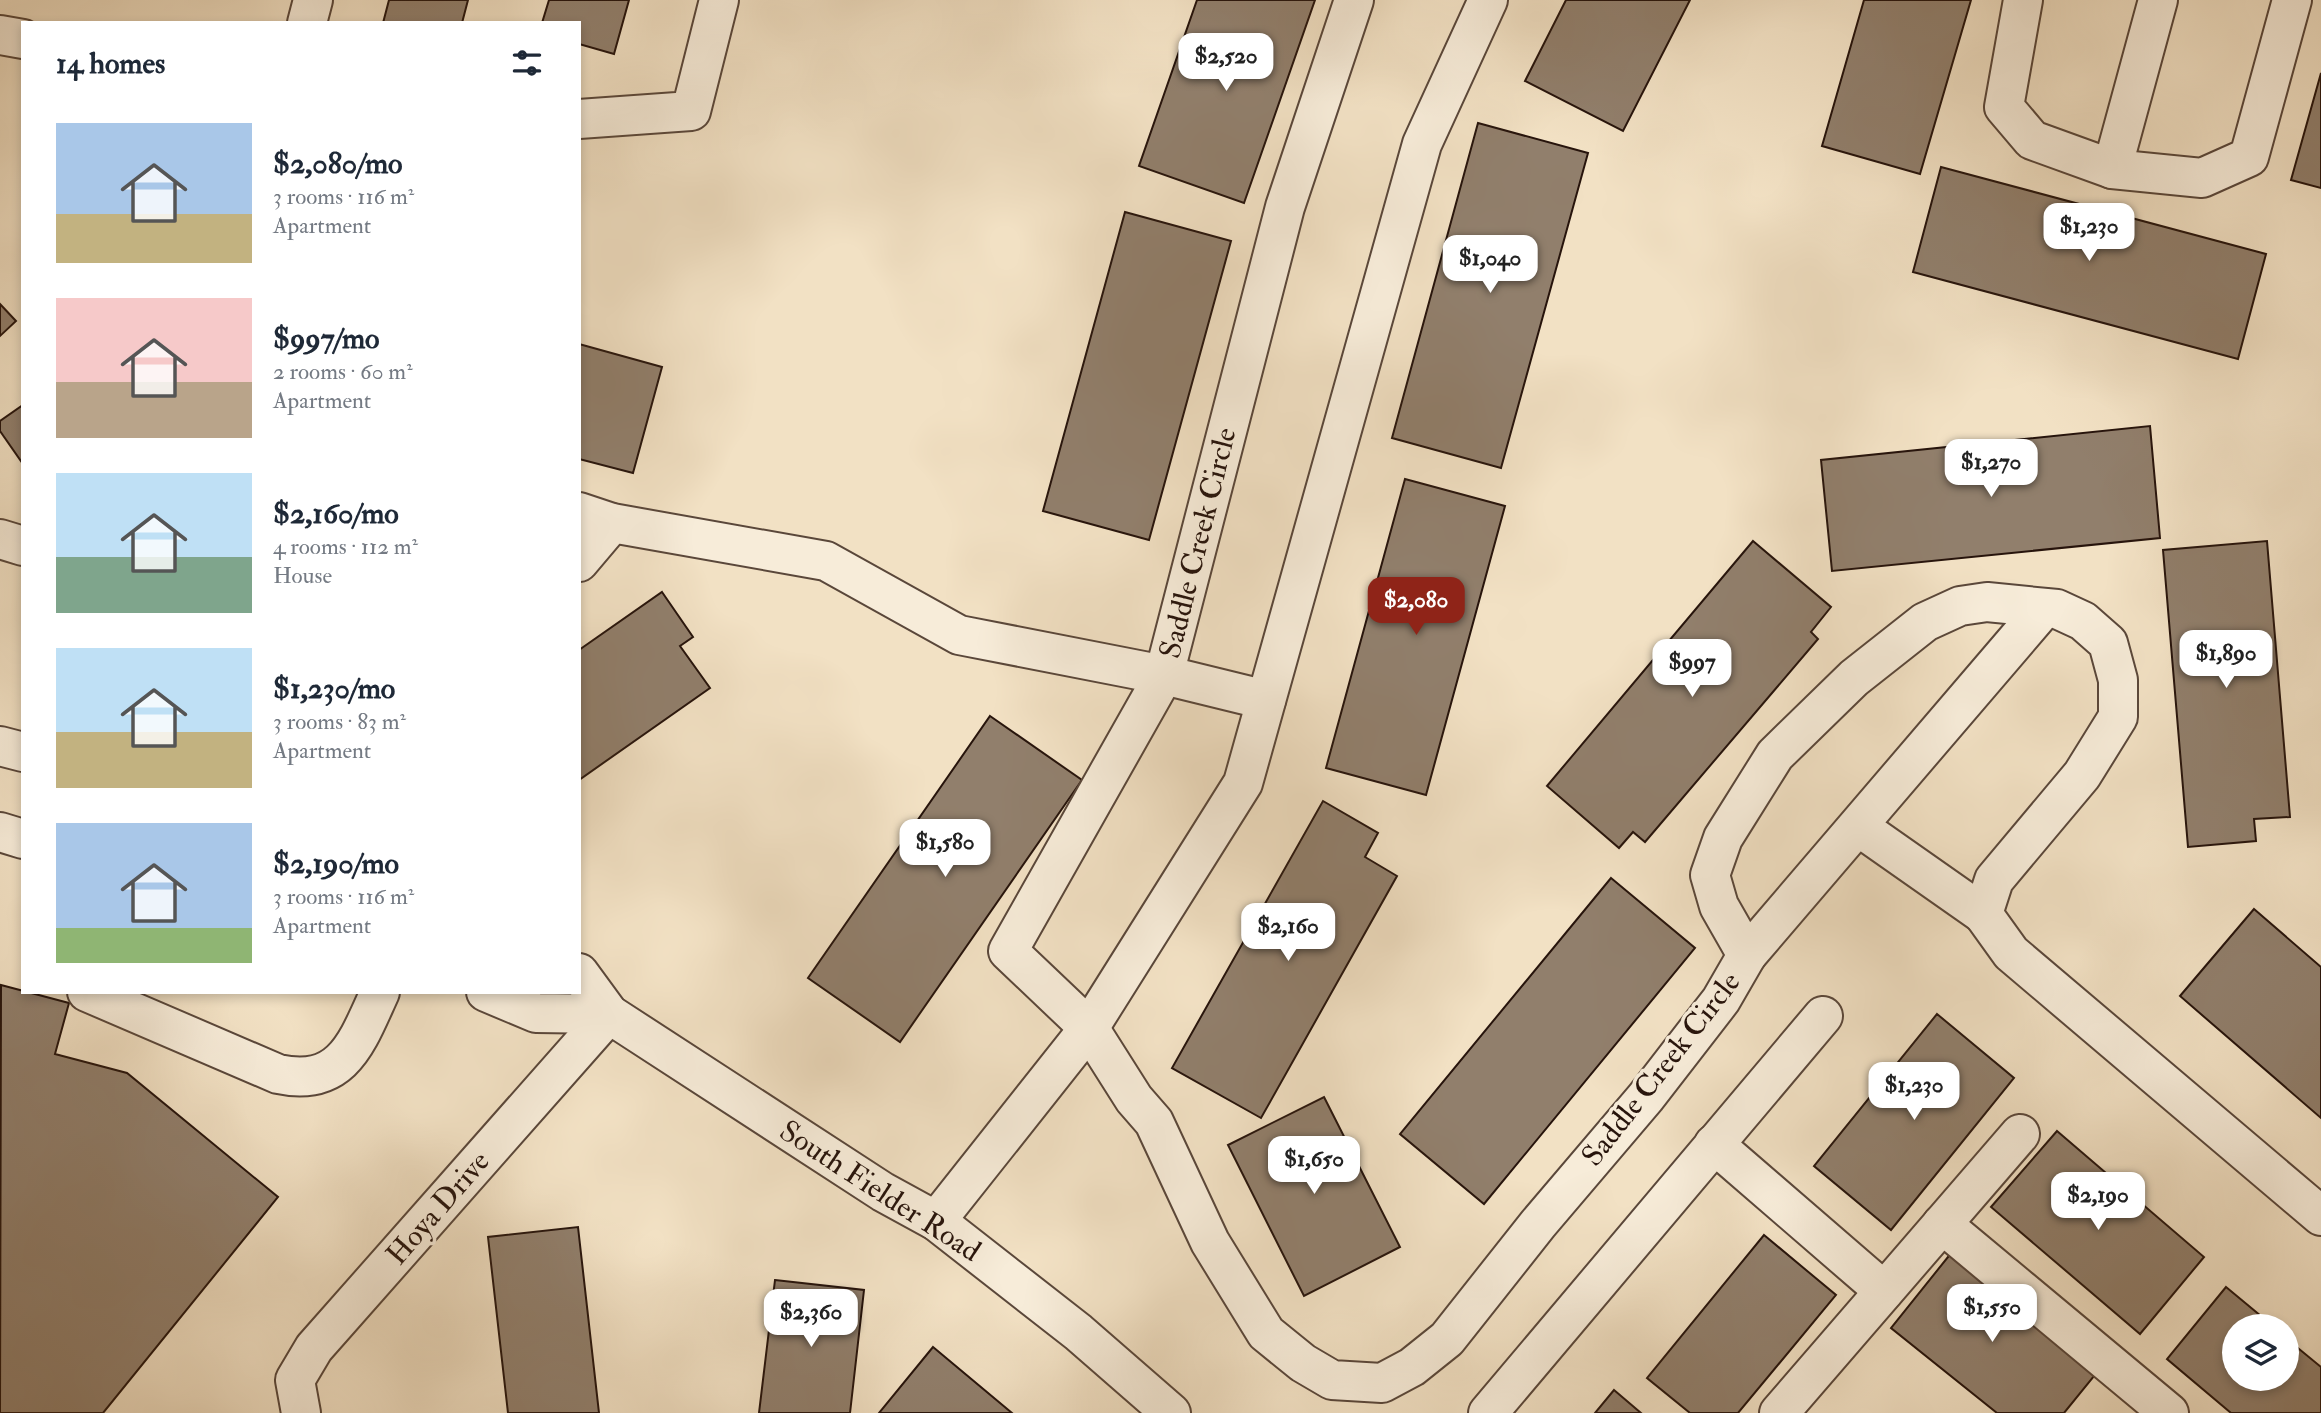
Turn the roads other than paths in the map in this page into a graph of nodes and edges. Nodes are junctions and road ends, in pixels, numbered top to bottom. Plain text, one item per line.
1 (313, 0) edge
2 (719, 0) edge
3 (1354, 0) edge
4 (1488, 0) edge
5 (2023, 0) edge
6 (2158, 0) edge
7 (2292, 0) edge
8 (308, 21) edge
9 (0, 34) edge
10 (21, 38) edge
11 (581, 119) edge
12 (2112, 169) junction
13 (595, 518) edge
14 (0, 540) edge
15 (21, 545) edge
16 (581, 556) edge
17 (2044, 608) junction
18 (1164, 675) junction
19 (1266, 700) junction
20 (0, 746) edge
21 (21, 751) edge
22 (1859, 827) junction
23 (0, 832) edge
24 (21, 838) edge
25 (1983, 914) junction
26 (1747, 955) junction
27 (581, 976) edge
28 (92, 994) edge
29 (379, 994) edge
30 (490, 994) edge
31 (608, 1014) junction
32 (1823, 1016) dead end
33 (1089, 1028) junction
34 (2020, 1133) dead end
35 (1714, 1144) junction
36 (2321, 1216) edge
37 (936, 1221) junction
38 (1942, 1224) junction
39 (1884, 1291) junction
40 (300, 1413) edge
41 (1171, 1413) edge
42 (1488, 1413) edge
43 (1779, 1413) edge
44 (2169, 1413) edge

1 - 8 street
2 - 11 street
3 - 18 street, Saddle Creek Circle
4 - 19 street
5 - 12 street
6 - 12 street
7 - 12 street
9 - 10 street
13 - 16 street
13 - 18 street
14 - 15 street
17 - 22 street
17 - 25 street, Saddle Creek Circle
17 - 26 street, Saddle Creek Circle
18 - 19 street
18 - 33 street, Saddle Creek Circle
19 - 33 street
20 - 21 street
22 - 25 street
22 - 26 street
23 - 24 street
25 - 36 street
26 - 33 street, Saddle Creek Circle
27 - 31 street, South Fielder Road
28 - 29 street
30 - 31 street
31 - 37 street, South Fielder Road
31 - 40 street, Hoya Drive
32 - 35 street
33 - 37 street
34 - 38 street
35 - 39 street
35 - 42 street
37 - 41 street, South Fielder Road
38 - 39 street
38 - 44 street
39 - 43 street

